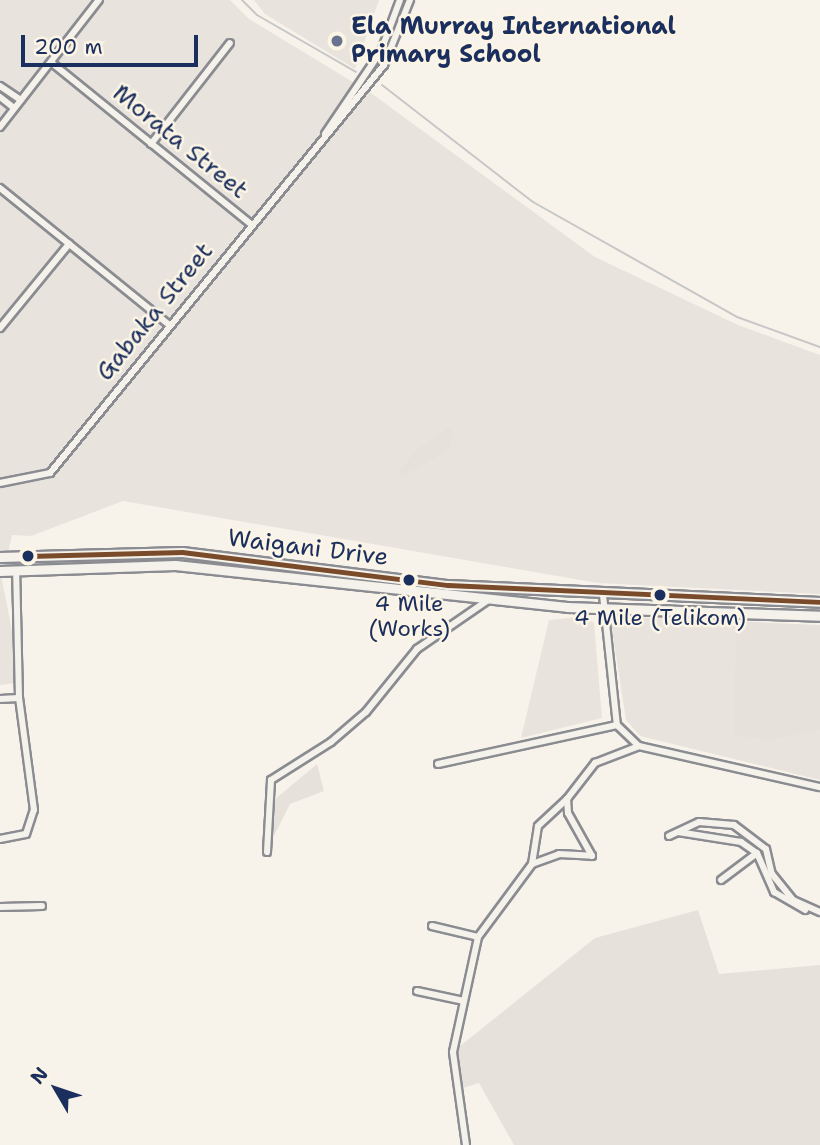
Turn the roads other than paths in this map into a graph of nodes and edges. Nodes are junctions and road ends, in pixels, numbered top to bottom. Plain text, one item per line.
1 (99, 0) edge
2 (400, 0) edge
3 (410, 0) edge
4 (230, 43) dead end
5 (52, 62) junction
6 (0, 86) edge
7 (0, 97) edge
8 (21, 100) junction
9 (14, 108) junction
10 (0, 127) edge
11 (324, 136) junction
12 (151, 144) junction
13 (0, 188) edge
14 (251, 224) junction
15 (69, 244) junction
16 (169, 324) junction
17 (0, 328) edge
18 (0, 483) edge
19 (135, 553) junction
20 (56, 554) junction
21 (0, 557) edge
22 (119, 565) junction
23 (194, 567) junction
24 (16, 570) junction
25 (0, 571) edge
26 (388, 577) junction
27 (603, 595) junction
28 (463, 598) junction
29 (488, 600) junction
30 (820, 602) edge
31 (604, 609) junction
32 (820, 617) edge
33 (19, 698) junction
34 (0, 699) edge
35 (617, 725) junction
36 (639, 746) junction
37 (438, 764) dead end
38 (820, 787) edge
39 (567, 799) junction
40 (0, 839) edge
41 (267, 852) dead end
42 (757, 853) junction
43 (532, 864) junction
44 (721, 880) dead end
45 (42, 906) dead end
46 (0, 907) edge
47 (809, 911) junction
48 (820, 912) edge
49 (432, 926) dead end
50 (478, 937) junction
51 (418, 991) dead end
52 (464, 1001) junction
53 (466, 1145) edge

1 - 5 street
2 - 11 street, Gabaka Street
3 - 11 street, Gabaka Street
4 - 12 street
5 - 8 street
5 - 12 street, Morata Street
6 - 8 street
7 - 9 street
8 - 9 street
9 - 10 street
11 - 14 street, Gabaka Street
12 - 14 street, Morata Street
13 - 15 street
14 - 16 street, Gabaka Street
15 - 16 street
15 - 17 street
16 - 18 street, Gabaka Street
19 - 20 highway, Waigani Drive
19 - 23 highway
19 - 26 highway, Waigani Drive
20 - 21 highway, Waigani Drive
20 - 22 highway
22 - 23 highway, Waigani Drive
22 - 24 highway, Waigani Drive
23 - 28 highway, Waigani Drive
24 - 25 highway, Waigani Drive
24 - 33 street
26 - 27 highway, Waigani Drive
26 - 28 highway
27 - 30 highway, Waigani Drive
27 - 31 street
28 - 29 highway, Waigani Drive
29 - 31 highway, Waigani Drive
29 - 41 street
31 - 32 highway, Waigani Drive
31 - 35 street
33 - 34 street
33 - 40 street
35 - 36 street
35 - 37 street
36 - 38 street
36 - 39 street
39 - 43 street
39 - 43 street
42 - 44 street
42 - 47 street
42 - 47 street
43 - 50 street
45 - 46 street
47 - 48 street
49 - 50 street
50 - 52 street
51 - 52 street
52 - 53 street

